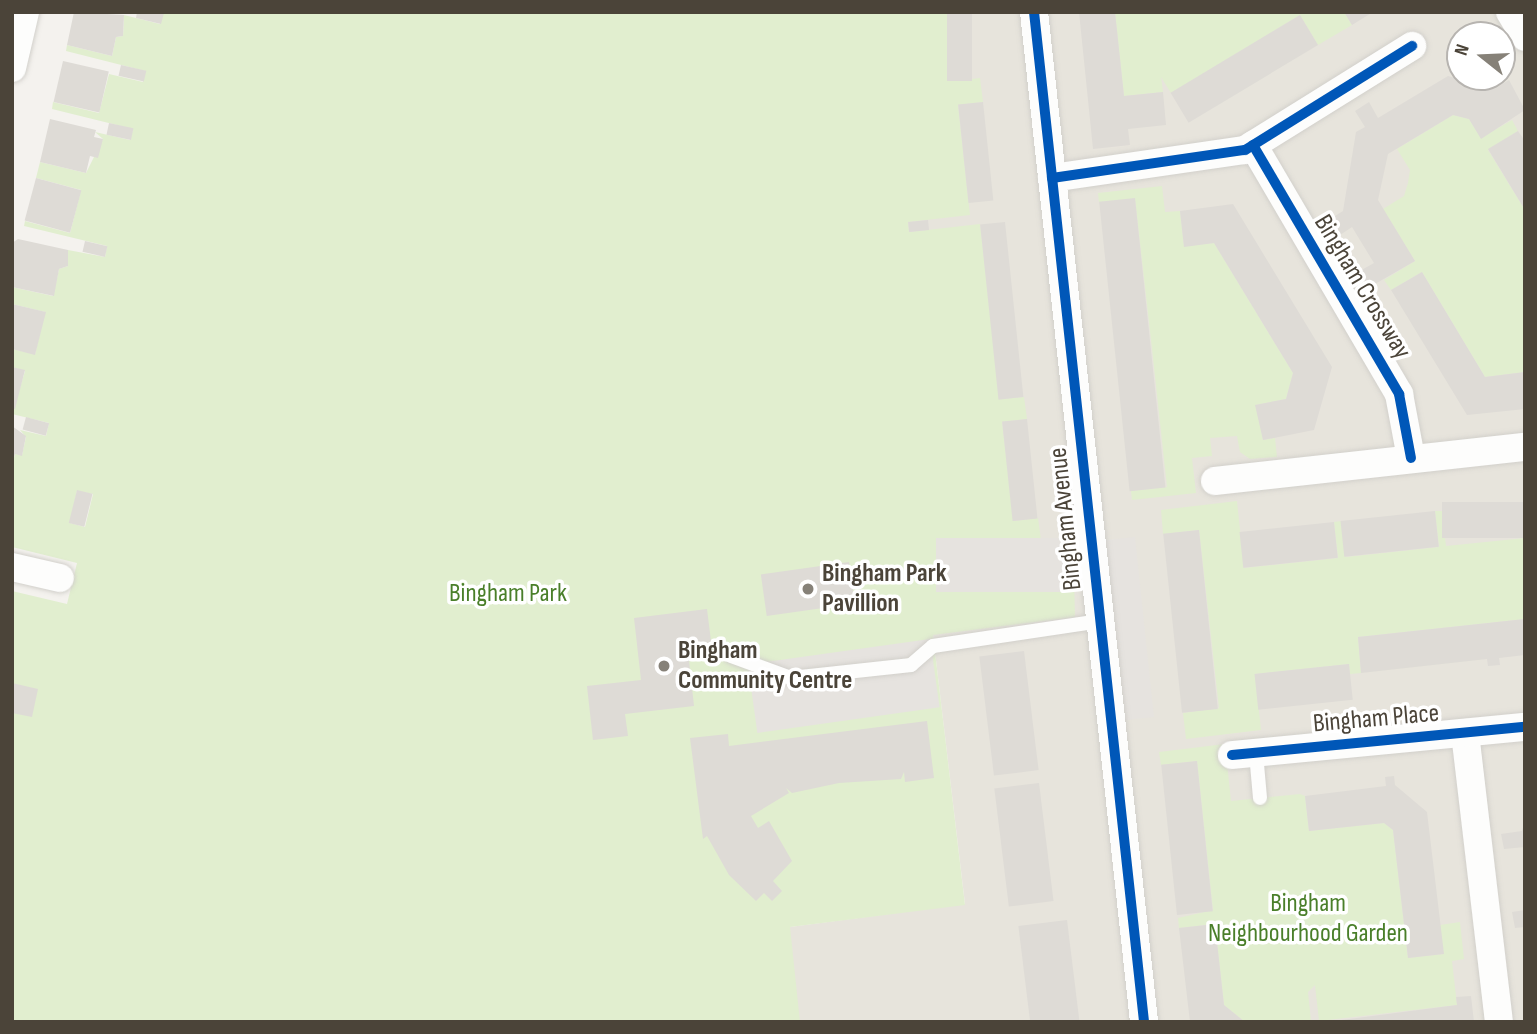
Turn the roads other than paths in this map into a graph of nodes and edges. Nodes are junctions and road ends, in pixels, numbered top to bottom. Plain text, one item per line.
1 (25, 12) edge
2 (1034, 12) edge
3 (1510, 12) edge
4 (1525, 37) edge
5 (1412, 46) dead end
6 (12, 68) edge
7 (1253, 145) junction
8 (1052, 178) junction
9 (1525, 447) edge
10 (1411, 458) junction
11 (1215, 481) dead end
12 (12, 566) edge
13 (60, 578) dead end
14 (1100, 621) junction
15 (731, 656) dead end
16 (1525, 727) edge
17 (1465, 733) junction
18 (1244, 754) joint
19 (1261, 798) dead end
20 (1144, 1022) edge
21 (1499, 1022) edge

1 - 6 street
2 - 8 street, Bingham Avenue
3 - 4 street
5 - 7 street
7 - 8 street
7 - 10 street, Bingham Crossway
8 - 14 street, Bingham Avenue
9 - 10 street
10 - 11 street
12 - 13 street
14 - 15 lane
14 - 20 street, Bingham Avenue
16 - 17 street, Bingham Place
17 - 18 street, Bingham Place
17 - 21 street, Bingham Place
18 - 19 lane

